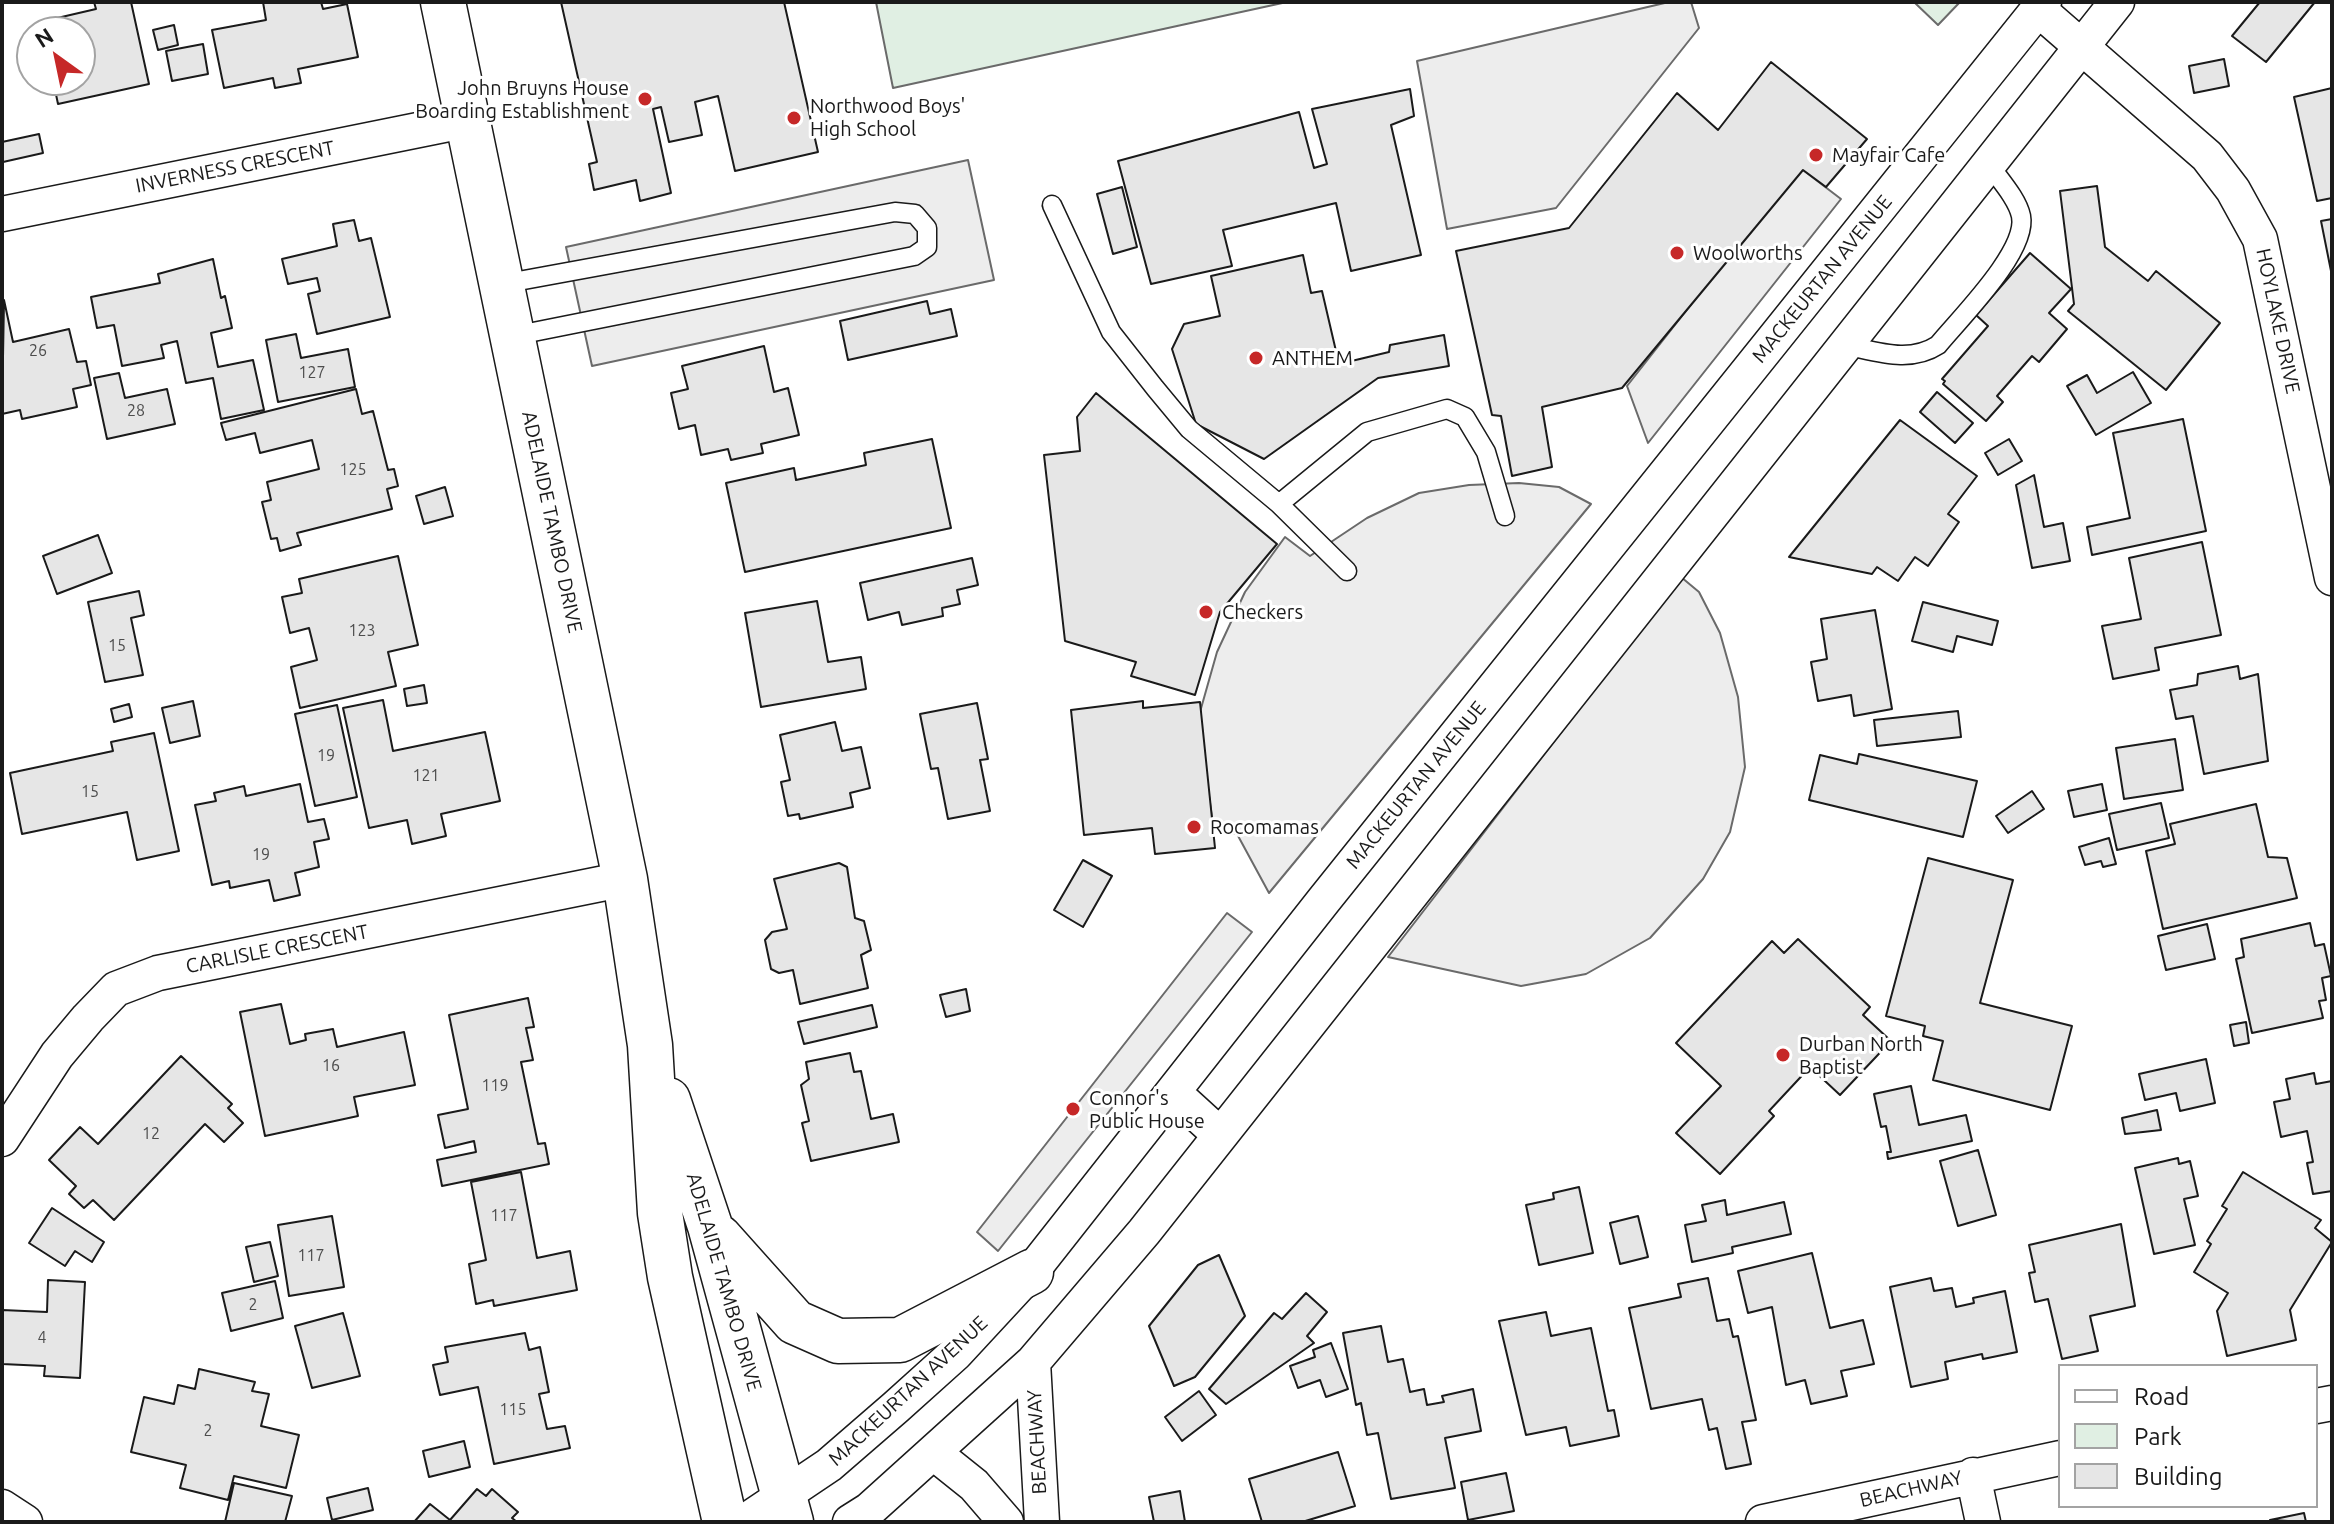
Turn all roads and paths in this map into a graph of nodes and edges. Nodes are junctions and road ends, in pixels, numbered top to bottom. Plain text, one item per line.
1 (443, 2) edge
2 (2117, 2) edge
3 (2041, 6) edge
4 (2082, 44) junction
5 (468, 120) junction
6 (1988, 163) junction
7 (1052, 205) dead end
8 (2, 214) edge
9 (502, 284) junction
10 (513, 336) junction
11 (1844, 345) junction
12 (1279, 504) junction
13 (1505, 516) dead end
14 (1347, 571) dead end
15 (2332, 578) edge
16 (625, 879) junction
17 (650, 1045) junction
18 (1174, 1093) junction
19 (1220, 1135) junction
20 (2, 1139) edge
21 (710, 1226) junction
22 (1031, 1272) junction
23 (1033, 1362) junction
24 (934, 1453) junction
25 (2058, 1458) edge
26 (1973, 1475) junction
27 (2, 1507) edge
28 (788, 1509) edge
29 (25, 1522) edge
30 (725, 1522) edge
31 (744, 1522) edge
32 (850, 1522) edge
33 (1006, 1522) edge
34 (1042, 1522) edge
35 (1763, 1522) edge
36 (1983, 1522) edge

1 - 5 street, ADELAIDE TAMBO DRIVE
2 - 4 street
3 - 4 street, HOYLAKE DRIVE
3 - 18 street, MACKEURTAN AVENUE
4 - 6 street
4 - 15 street, HOYLAKE DRIVE
5 - 8 street, INVERNESS CRESCENT
5 - 9 street, ADELAIDE TAMBO DRIVE
6 - 11 street
6 - 11 lane
7 - 12 lane
9 - 10 street, ADELAIDE TAMBO DRIVE
9 - 10 lane
10 - 16 street, ADELAIDE TAMBO DRIVE
11 - 19 street
12 - 13 lane
12 - 14 lane
16 - 17 street, ADELAIDE TAMBO DRIVE
16 - 20 street, CARLISLE CRESCENT
17 - 21 street, ADELAIDE TAMBO DRIVE
17 - 30 street, ADELAIDE TAMBO DRIVE
18 - 19 street
18 - 22 street, MACKEURTAN AVENUE
19 - 23 street
21 - 22 street
21 - 28 street, ADELAIDE TAMBO DRIVE
22 - 28 street, MACKEURTAN AVENUE
23 - 24 street
23 - 34 street, BEACHWAY
24 - 32 street
24 - 33 street
25 - 26 street, BEACHWAY
26 - 35 street, BEACHWAY
26 - 36 street
27 - 29 street
28 - 31 street, MACKEURTAN AVENUE

